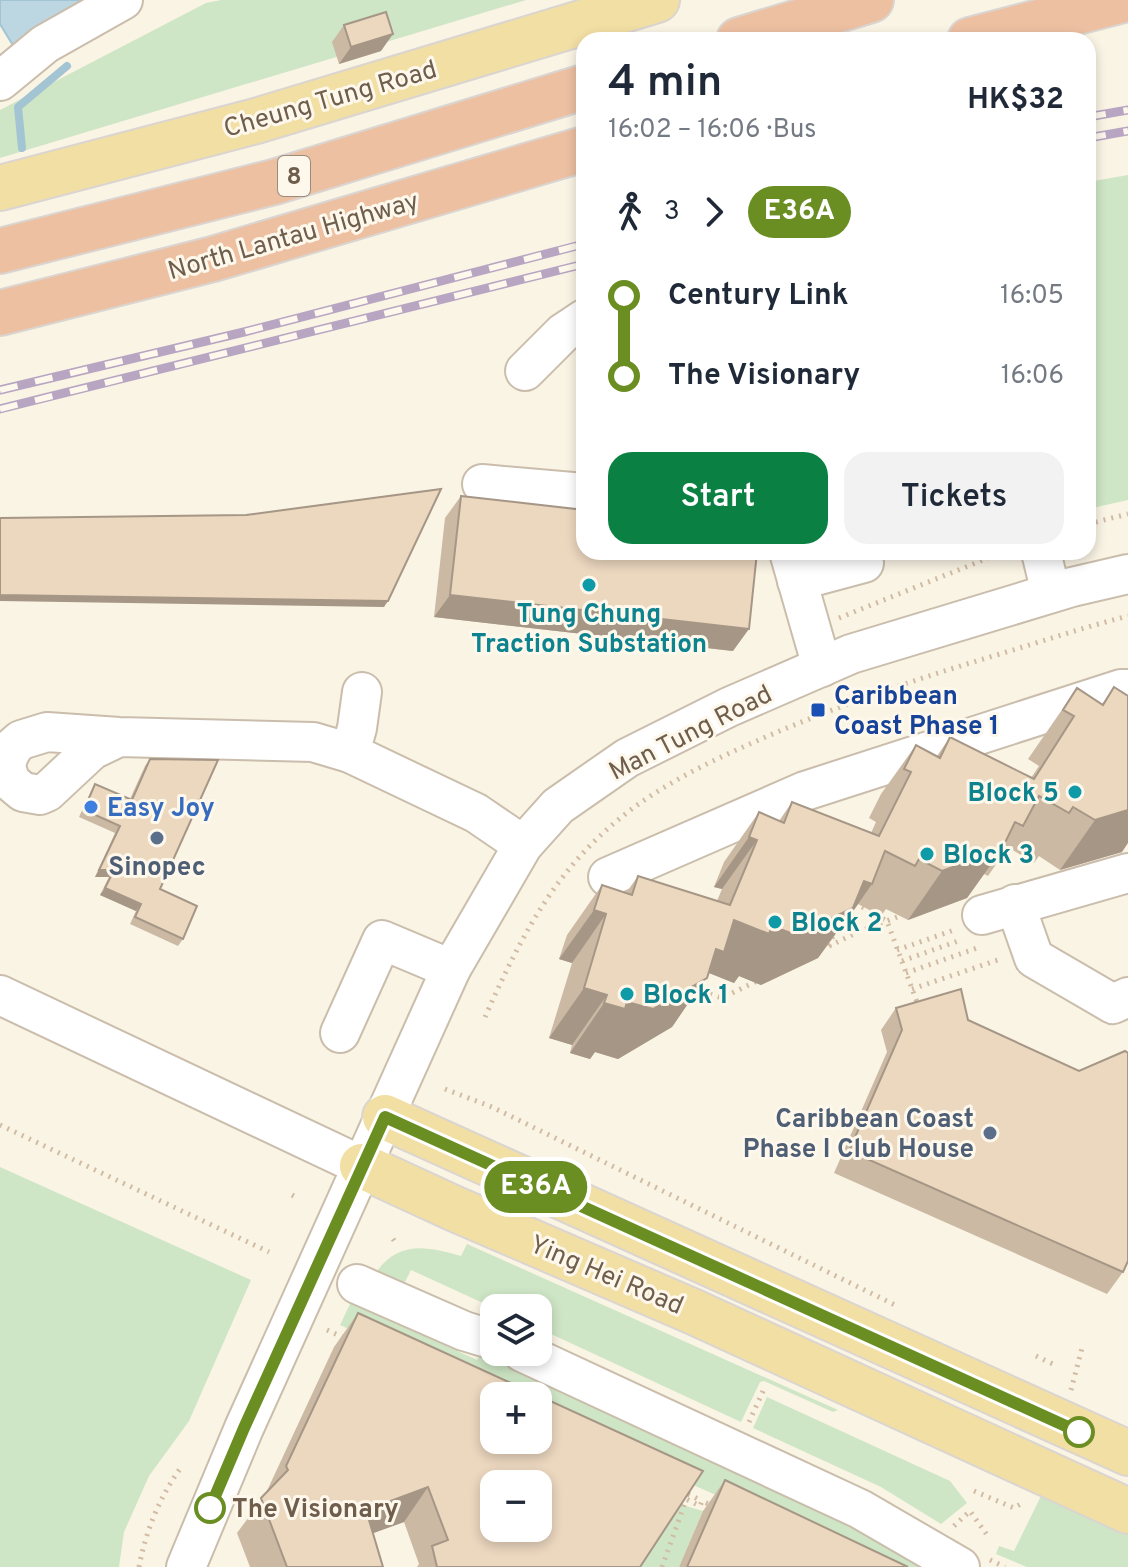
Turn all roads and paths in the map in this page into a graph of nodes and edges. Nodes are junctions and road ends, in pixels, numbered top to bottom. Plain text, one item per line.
1 (123, 0) edge
2 (657, 0) edge
3 (871, 0) edge
4 (1123, 0) edge
5 (765, 32) edge
6 (1001, 32) edge
7 (0, 81) edge
8 (576, 89) edge
9 (576, 151) edge
10 (0, 188) edge
11 (0, 251) edge
12 (0, 313) edge
13 (576, 324) edge
14 (525, 371) dead end
15 (482, 484) dead end
16 (576, 492) edge
17 (1128, 514) edge
18 (1096, 522) edge
19 (1043, 560) edge
20 (864, 563) dead end
21 (793, 566) edge
22 (1128, 574) edge
23 (1051, 593) junction
24 (1128, 616) edge
25 (822, 667) junction
26 (1128, 689) edge
27 (362, 692) dead end
28 (119, 737) dead end
29 (350, 753) junction
30 (523, 845) junction
31 (1128, 873) edge
32 (608, 877) dead end
33 (848, 900) edge
34 (915, 910) edge
35 (887, 921) junction
36 (839, 923) edge
37 (987, 924) junction
38 (829, 946) junction
39 (897, 950) junction
40 (816, 952) edge
41 (998, 960) dead end
42 (902, 961) junction
43 (451, 969) junction
44 (906, 973) junction
45 (762, 978) edge
46 (694, 988) edge
47 (912, 989) junction
48 (0, 995) edge
49 (1128, 997) edge
50 (921, 1013) edge
51 (485, 1017) dead end
52 (340, 1033) dead end
53 (445, 1089) dead end
54 (385, 1117) junction
55 (0, 1125) edge
56 (362, 1166) junction
57 (292, 1195) dead end
58 (299, 1199) dead end
59 (269, 1252) dead end
60 (357, 1284) dead end
61 (459, 1299) dead end
62 (903, 1309) dead end
63 (423, 1312) junction
64 (327, 1330) dead end
65 (480, 1336) edge
66 (350, 1340) edge
67 (1082, 1348) dead end
68 (1036, 1356) dead end
69 (1055, 1365) dead end
70 (552, 1366) edge
71 (1057, 1383) dead end
72 (1071, 1389) junction
73 (1085, 1395) dead end
74 (1068, 1398) dead end
75 (1128, 1453) edge
76 (182, 1466) dead end
77 (974, 1491) dead end
78 (677, 1494) edge
79 (687, 1497) junction
80 (1025, 1502) dead end
81 (716, 1507) edge
82 (970, 1511) dead end
83 (1128, 1511) edge
84 (987, 1535) dead end
85 (139, 1567) edge
86 (186, 1567) edge
87 (662, 1567) edge
88 (960, 1567) edge

1 - 7 street
2 - 10 main road, Cheung Tung Road
3 - 5 highway
4 - 6 highway
8 - 11 highway, 8
9 - 12 highway, North Lantau Highway / 8
13 - 14 street
15 - 16 street
17 - 18 path
19 - 23 street
20 - 21 street
21 - 25 street
22 - 23 street, Man Tung Road
23 - 25 street, Man Tung Road
24 - 51 path, Man Tung Road
25 - 30 street, Man Tung Road
26 - 32 street
27 - 29 street
28 - 29 street
29 - 30 street
30 - 43 street, Man Tung Road
31 - 37 street
33 - 35 path
34 - 35 path
35 - 38 path
35 - 39 path
36 - 38 path
37 - 39 path
37 - 42 path
37 - 44 path
37 - 49 street
38 - 40 path
39 - 42 path
41 - 47 path
42 - 44 path
43 - 52 street
43 - 54 street, Man Tung Road
44 - 47 path
45 - 46 path
47 - 50 path
48 - 56 street, Ying Hei Road
53 - 62 path
54 - 56 street, Man Tung Road
54 - 75 main road, Ying Hei Road
55 - 59 path
56 - 83 main road, Ying Hei Road
56 - 86 street, Man Tung Road
57 - 58 path
60 - 63 street
61 - 63 street
63 - 65 street
64 - 66 path
67 - 72 path
68 - 69 path, bridge
70 - 88 street
71 - 72 path
72 - 73 path
72 - 74 path
76 - 85 path
77 - 80 path
78 - 79 path
79 - 81 path
79 - 87 path
82 - 84 path

